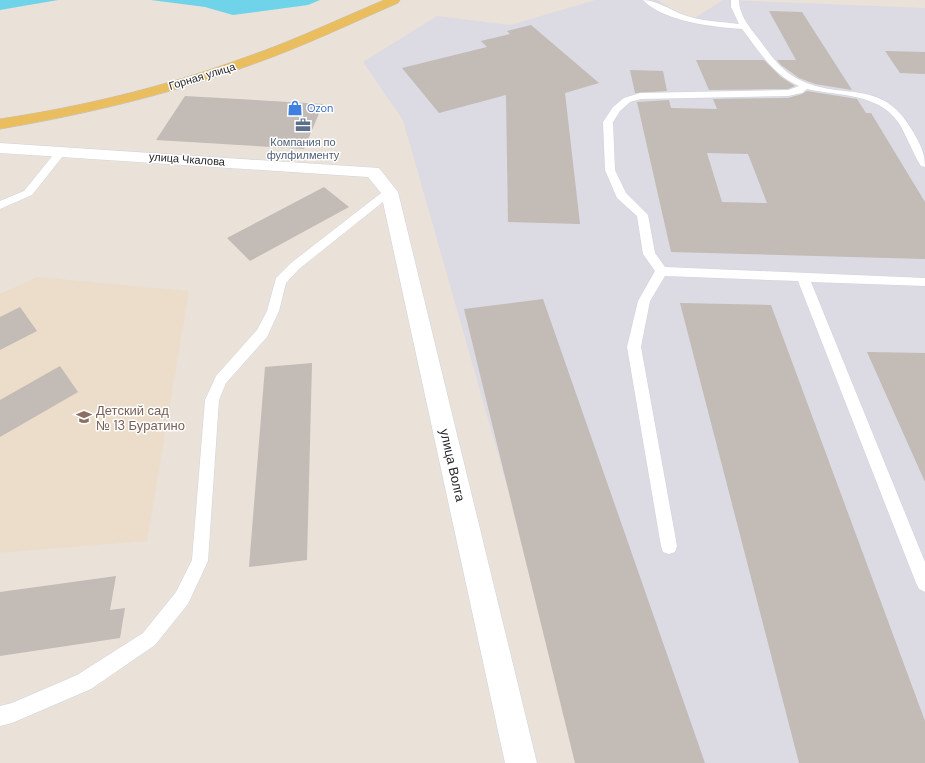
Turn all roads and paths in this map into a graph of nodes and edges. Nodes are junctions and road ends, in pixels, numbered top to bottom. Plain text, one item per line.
1 (394, 0) edge
2 (647, 0) edge
3 (735, 0) edge
4 (745, 27) junction
5 (805, 86) junction
6 (0, 124) edge
7 (0, 148) edge
8 (62, 151) junction
9 (925, 164) edge
10 (373, 172) joint
11 (389, 192) junction
12 (0, 205) edge
13 (661, 271) junction
14 (803, 277) junction
15 (925, 282) edge
16 (670, 546) dead end
17 (925, 583) edge
18 (0, 716) edge
19 (521, 763) edge

1 - 6 main road, Горная улица
2 - 4 lane
3 - 4 lane
4 - 5 lane
5 - 9 lane
5 - 13 lane
7 - 8 street, улица Чкалова
8 - 10 street, улица Чкалова
8 - 12 lane
10 - 11 street, улица Волга
11 - 18 lane
11 - 19 street, улица Волга
13 - 14 lane
13 - 16 lane
14 - 15 lane
14 - 17 lane

